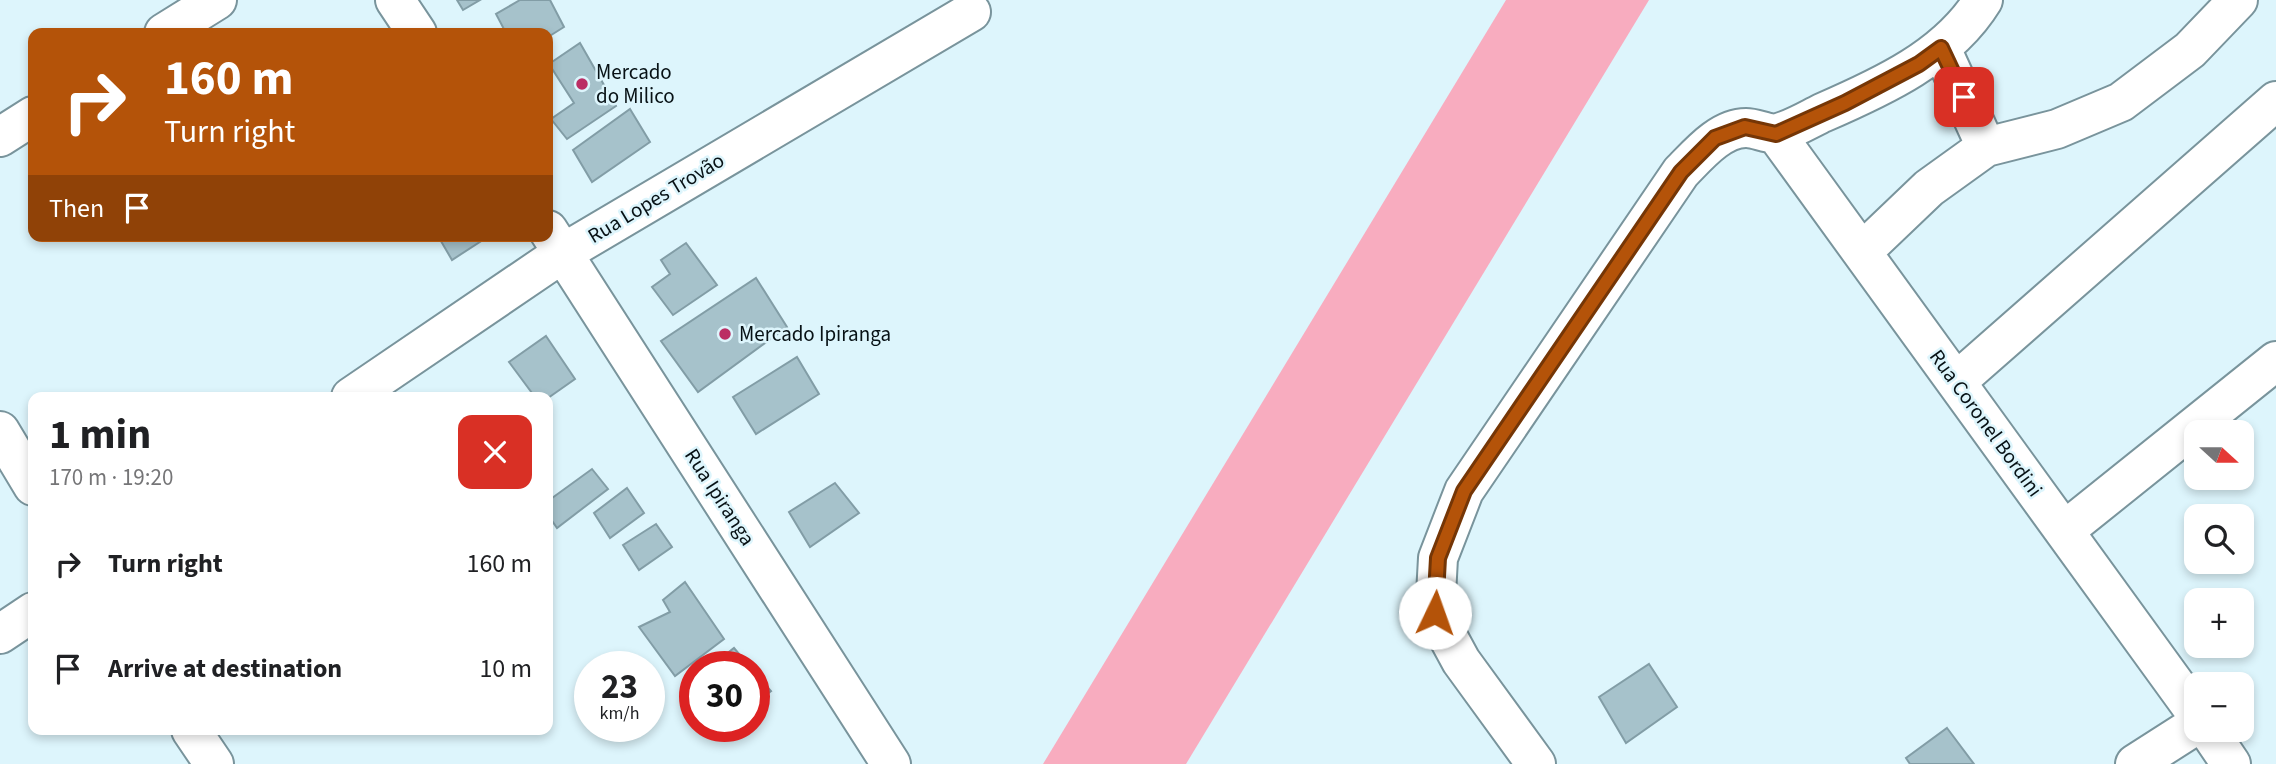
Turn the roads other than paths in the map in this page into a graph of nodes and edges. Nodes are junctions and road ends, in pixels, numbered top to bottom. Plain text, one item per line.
1 (217, 0) edge
2 (395, 0) edge
3 (1983, 0) edge
4 (2238, 0) edge
5 (971, 12) dead end
6 (172, 28) edge
7 (414, 28) edge
8 (1941, 48) junction
9 (2276, 101) edge
10 (28, 119) edge
11 (1776, 134) junction
12 (0, 137) edge
13 (1986, 146) junction
14 (555, 241) edge
15 (1862, 252) junction
16 (2276, 361) edge
17 (1956, 382) junction
18 (358, 392) edge
19 (0, 431) edge
20 (28, 478) edge
21 (2064, 531) junction
22 (28, 615) edge
23 (0, 634) edge
24 (2184, 696) edge
25 (2184, 733) edge
26 (194, 735) edge
27 (2216, 742) edge
28 (214, 764) edge
29 (891, 764) edge
30 (1536, 764) edge
31 (2135, 764) edge
32 (2231, 764) edge

1 - 6 street
2 - 7 street
3 - 8 street
4 - 13 street
5 - 14 street, Rua Lopes Trovão
8 - 11 street
8 - 13 street
9 - 17 street
10 - 12 street
11 - 15 street, Rua Coronel Bordini
11 - 30 street
13 - 15 street
14 - 18 street, Rua Lopes Trovão
14 - 29 street, Rua Ipiranga
15 - 17 street, Rua Coronel Bordini
16 - 21 street
17 - 21 street, Rua Coronel Bordini
19 - 20 street
21 - 24 street, Rua Coronel Bordini
22 - 23 street
25 - 31 street
26 - 28 street
27 - 32 street

